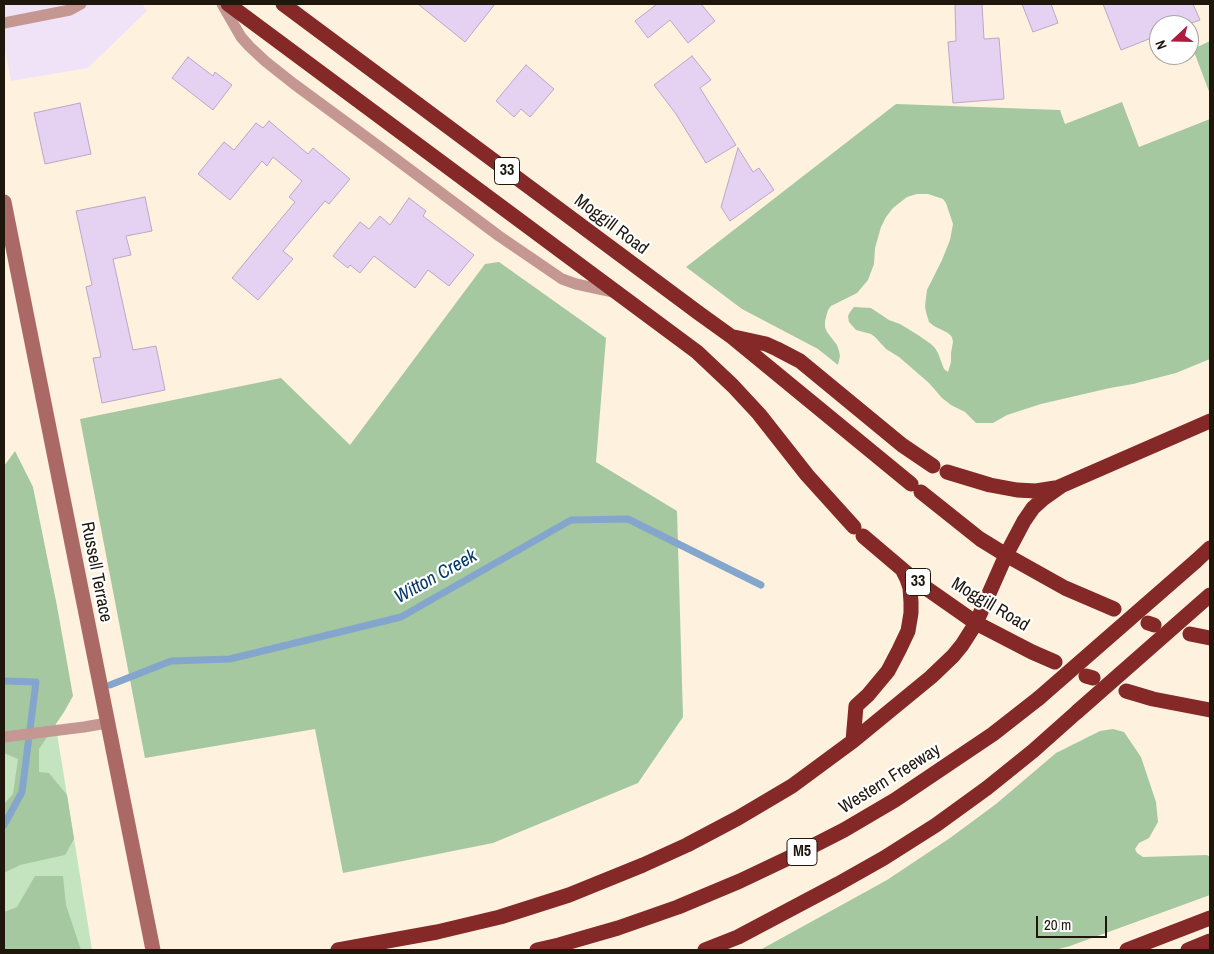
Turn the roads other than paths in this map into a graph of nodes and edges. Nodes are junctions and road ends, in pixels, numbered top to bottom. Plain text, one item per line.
1 (81, 4) edge
2 (222, 4) edge
3 (228, 4) edge
4 (283, 4) edge
5 (4, 23) edge
6 (4, 202) edge
7 (620, 294) junction
8 (732, 337) junction
9 (1210, 421) edge
10 (1062, 486) junction
11 (1210, 548) edge
12 (1006, 555) junction
13 (902, 570) junction
14 (1210, 595) edge
15 (1114, 610) dead end
16 (976, 623) junction
17 (1190, 634) dead end
18 (1210, 638) edge
19 (1054, 662) dead end
20 (1126, 691) dead end
21 (1210, 710) edge
22 (107, 723) junction
23 (4, 737) edge
24 (853, 741) junction
25 (1210, 918) edge
26 (1210, 941) edge
27 (153, 950) edge
28 (338, 950) edge
29 (537, 950) edge
30 (705, 950) edge
31 (1127, 950) edge
32 (1188, 950) edge

1 - 5 lane
2 - 7 lane, Moggill Road
3 - 7 highway, Moggill Road / 33
4 - 8 highway, Moggill Road / 33
6 - 22 main road, Russell Terrace
7 - 13 highway, Moggill Road / 33
8 - 10 highway
8 - 12 highway, Moggill Road / 33
9 - 10 highway
10 - 12 highway
11 - 29 highway, Western Freeway / M5, bridge
12 - 15 highway, Moggill Road / 33
12 - 16 highway
13 - 16 highway, Moggill Road / 33
13 - 24 highway
14 - 30 highway, bridge
16 - 19 highway, Moggill Road / 33
16 - 24 highway
17 - 18 highway
20 - 21 highway
22 - 23 lane
22 - 27 main road, Russell Terrace
24 - 28 highway
25 - 31 highway
26 - 32 highway

